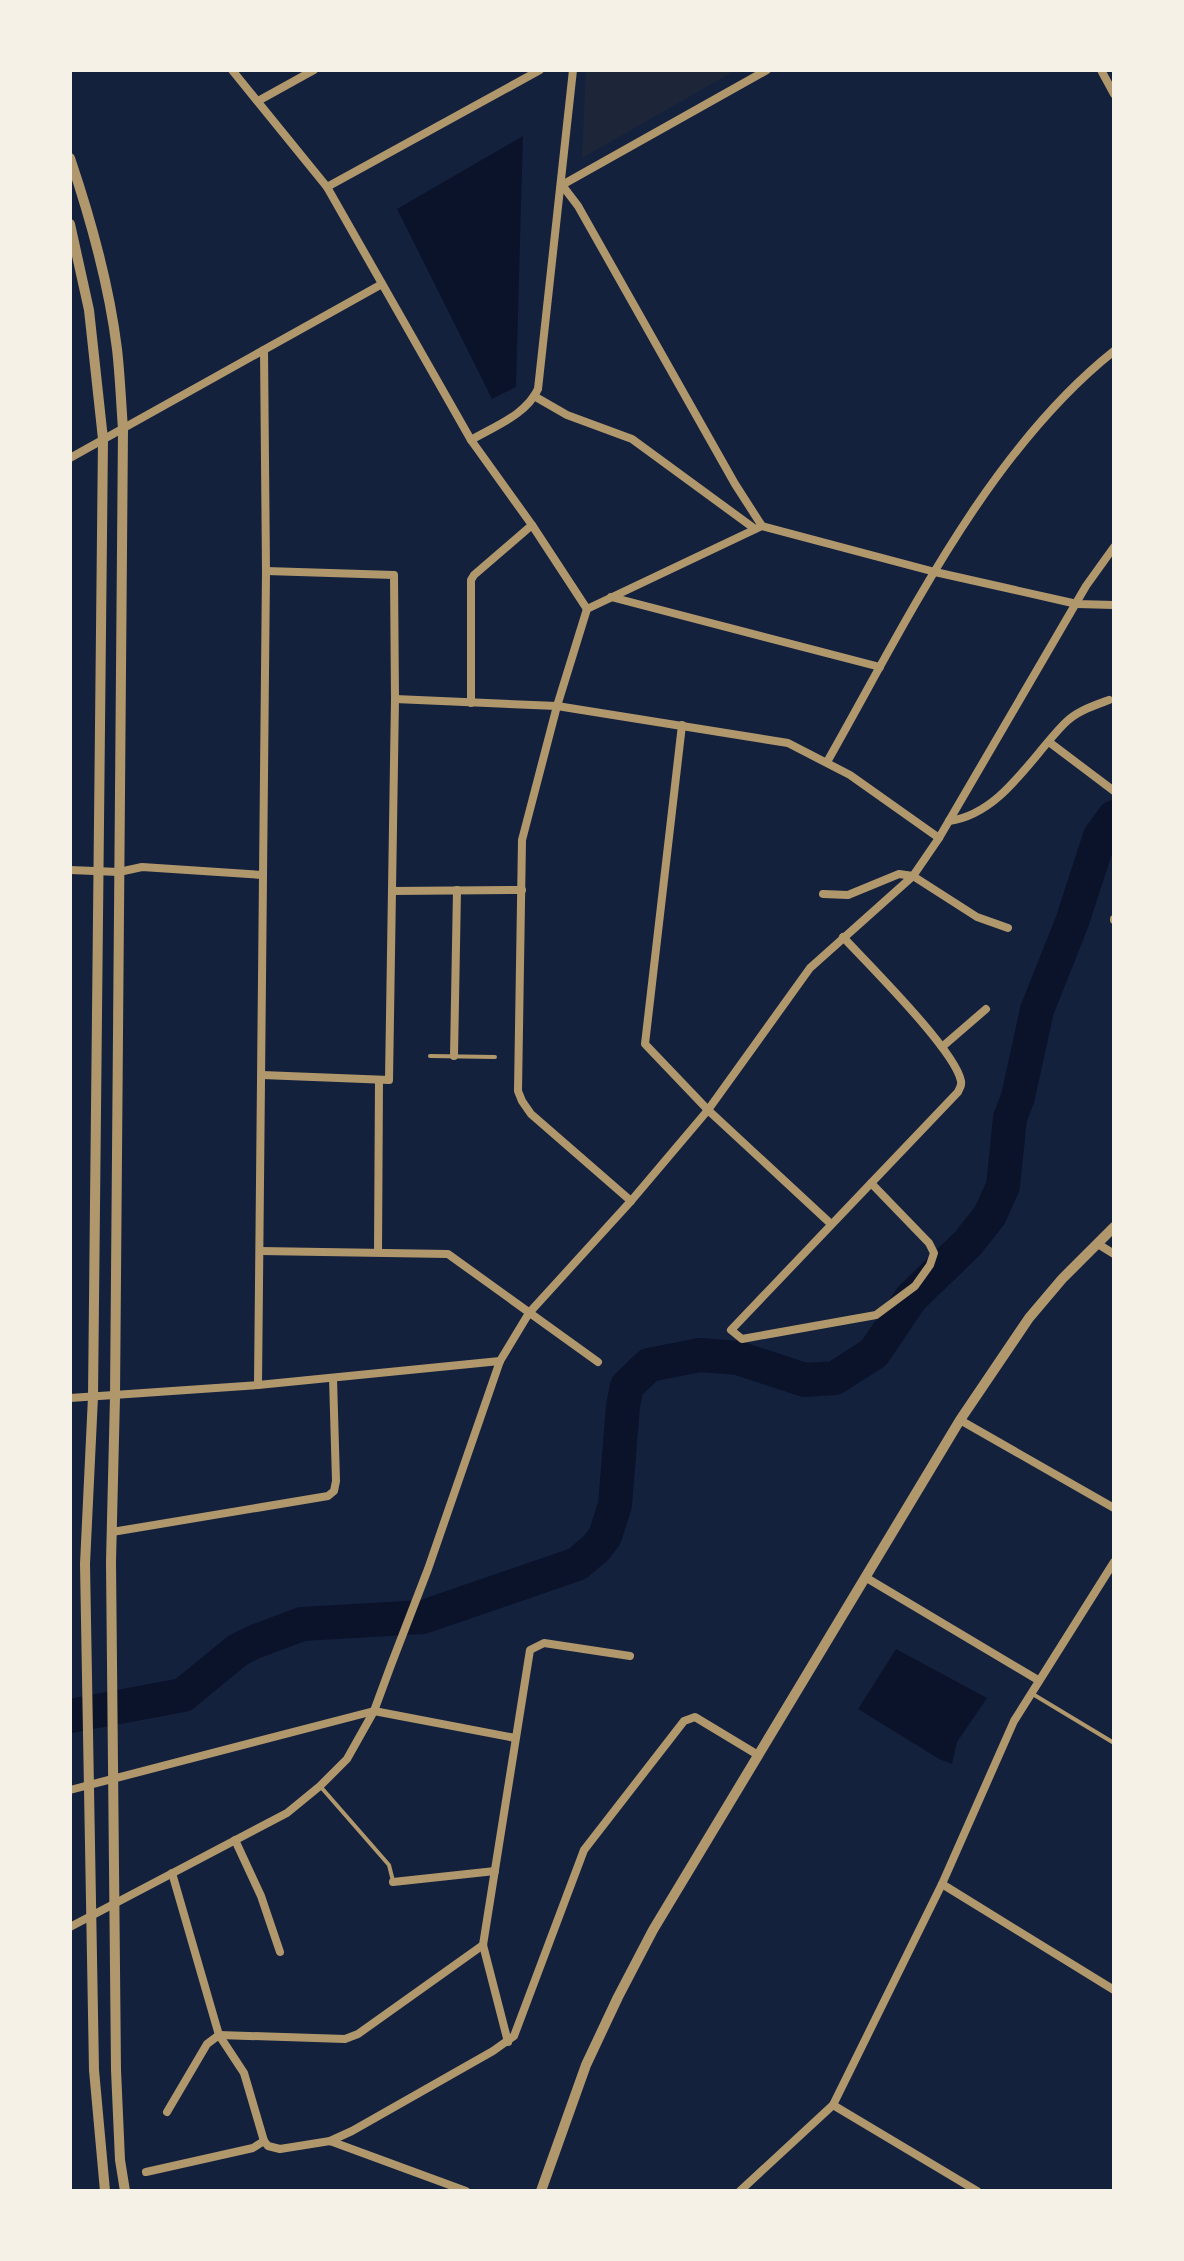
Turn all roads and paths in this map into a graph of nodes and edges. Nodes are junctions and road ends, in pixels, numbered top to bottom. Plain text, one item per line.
1 (232, 70) edge
2 (314, 70) edge
3 (540, 70) edge
4 (573, 70) edge
5 (767, 70) edge
6 (1101, 70) edge
7 (1114, 94) edge
8 (258, 101) junction
9 (70, 158) edge
10 (562, 185) junction
11 (327, 187) junction
12 (70, 224) edge
13 (382, 284) junction
14 (264, 350) junction
15 (1114, 351) edge
16 (534, 396) junction
17 (123, 429) junction
18 (103, 439) junction
19 (471, 440) junction
20 (70, 458) edge
21 (532, 525) junction
22 (759, 527) junction
23 (1114, 547) edge
24 (266, 571) junction
25 (935, 572) junction
26 (611, 597) junction
27 (1077, 604) junction
28 (1114, 605) edge
29 (587, 609) junction
30 (880, 667) junction
31 (395, 699) junction
32 (1109, 700) dead end
33 (471, 703) junction
34 (557, 706) junction
35 (682, 725) junction
36 (1049, 742) junction
37 (827, 762) junction
38 (1114, 791) edge
39 (949, 821) junction
40 (939, 838) junction
41 (70, 870) edge
42 (98, 872) junction
43 (119, 872) junction
44 (262, 875) junction
45 (913, 876) junction
46 (457, 890) junction
47 (522, 890) junction
48 (392, 891) junction
49 (823, 894) dead end
50 (1008, 928) dead end
51 (843, 937) junction
52 (986, 1009) dead end
53 (942, 1047) junction
54 (430, 1056) dead end
55 (454, 1056) junction
56 (495, 1057) dead end
57 (262, 1075) junction
58 (379, 1080) junction
59 (708, 1110) junction
60 (871, 1183) junction
61 (631, 1201) junction
62 (831, 1224) junction
63 (1114, 1227) edge
64 (1098, 1244) junction
65 (260, 1251) junction
66 (378, 1252) junction
67 (1114, 1254) edge
68 (529, 1313) junction
69 (500, 1361) junction
70 (598, 1362) dead end
71 (333, 1378) junction
72 (258, 1385) junction
73 (93, 1397) junction
74 (115, 1397) junction
75 (70, 1398) edge
76 (960, 1420) junction
77 (1114, 1508) edge
78 (112, 1532) junction
79 (1114, 1562) edge
80 (865, 1577) junction
81 (630, 1656) dead end
82 (1038, 1680) junction
83 (1031, 1693) junction
84 (374, 1711) junction
85 (515, 1738) junction
86 (1114, 1743) edge
87 (758, 1755) junction
88 (320, 1786) junction
89 (70, 1790) edge
90 (235, 1840) junction
91 (495, 1871) junction
92 (172, 1873) junction
93 (393, 1882) joint
94 (942, 1884) junction
95 (70, 1927) edge
96 (483, 1945) junction
97 (280, 1952) dead end
98 (1114, 1990) edge
99 (219, 2035) junction
100 (508, 2042) junction
101 (833, 2105) junction
102 (167, 2112) dead end
103 (264, 2141) junction
104 (330, 2141) junction
105 (146, 2172) dead end
106 (105, 2191) edge
107 (125, 2191) edge
108 (466, 2191) edge
109 (541, 2191) edge
110 (740, 2191) edge
111 (977, 2191) edge

1 - 8 street
2 - 8 street
3 - 11 street
4 - 10 street
5 - 10 street
6 - 7 street
8 - 11 street
9 - 17 street
10 - 16 street
10 - 22 street
11 - 13 street
12 - 18 street
13 - 14 street
13 - 19 street
14 - 17 street
14 - 24 street
15 - 25 street
16 - 19 street
16 - 22 street
17 - 18 street
17 - 43 street
18 - 20 street
18 - 42 street
19 - 21 street
21 - 29 street
21 - 33 street
22 - 25 street
22 - 26 street
23 - 27 street
24 - 31 street
24 - 44 street
25 - 27 street
25 - 30 street
26 - 29 street
26 - 30 street
27 - 28 street
27 - 39 street
29 - 34 street
30 - 37 street
31 - 33 street
31 - 48 street
32 - 36 street
33 - 34 street
34 - 35 street
34 - 47 street
35 - 37 street
35 - 59 street
36 - 38 street
36 - 39 street
37 - 40 street
39 - 40 street
40 - 45 street
41 - 42 street
42 - 43 street
42 - 73 street
43 - 44 street
43 - 74 street
44 - 57 street
45 - 49 street
45 - 50 street
45 - 51 street
46 - 47 street
46 - 48 street
46 - 55 street
47 - 61 street
48 - 58 street
51 - 53 street
51 - 59 street
52 - 53 street
53 - 60 street
54 - 55 lane
55 - 56 lane
57 - 58 street
57 - 65 street
58 - 66 street
59 - 61 street
59 - 62 street
60 - 62 street
60 - 62 street
61 - 68 street
63 - 64 street
64 - 67 street
64 - 76 street
65 - 66 street
65 - 72 street
66 - 68 street
68 - 69 street
68 - 70 street
69 - 71 street
69 - 84 street
71 - 72 street
71 - 78 street
72 - 74 street
73 - 74 street
73 - 75 street
73 - 106 street
74 - 78 street
76 - 77 street
76 - 80 street
78 - 107 street
79 - 82 street
80 - 82 street
80 - 87 street
81 - 85 street
82 - 83 street
83 - 86 lane
83 - 94 street
84 - 85 street
84 - 88 street
84 - 89 street
85 - 91 street
87 - 100 street
87 - 109 street
88 - 90 street
88 - 93 lane
90 - 92 street
90 - 97 street
91 - 93 street
91 - 96 street
92 - 95 street
92 - 99 street
94 - 98 street
94 - 101 street
96 - 99 street
96 - 100 street
99 - 102 street
99 - 103 street
100 - 104 street
101 - 110 street
101 - 111 street
103 - 104 street
103 - 105 street
104 - 108 street

